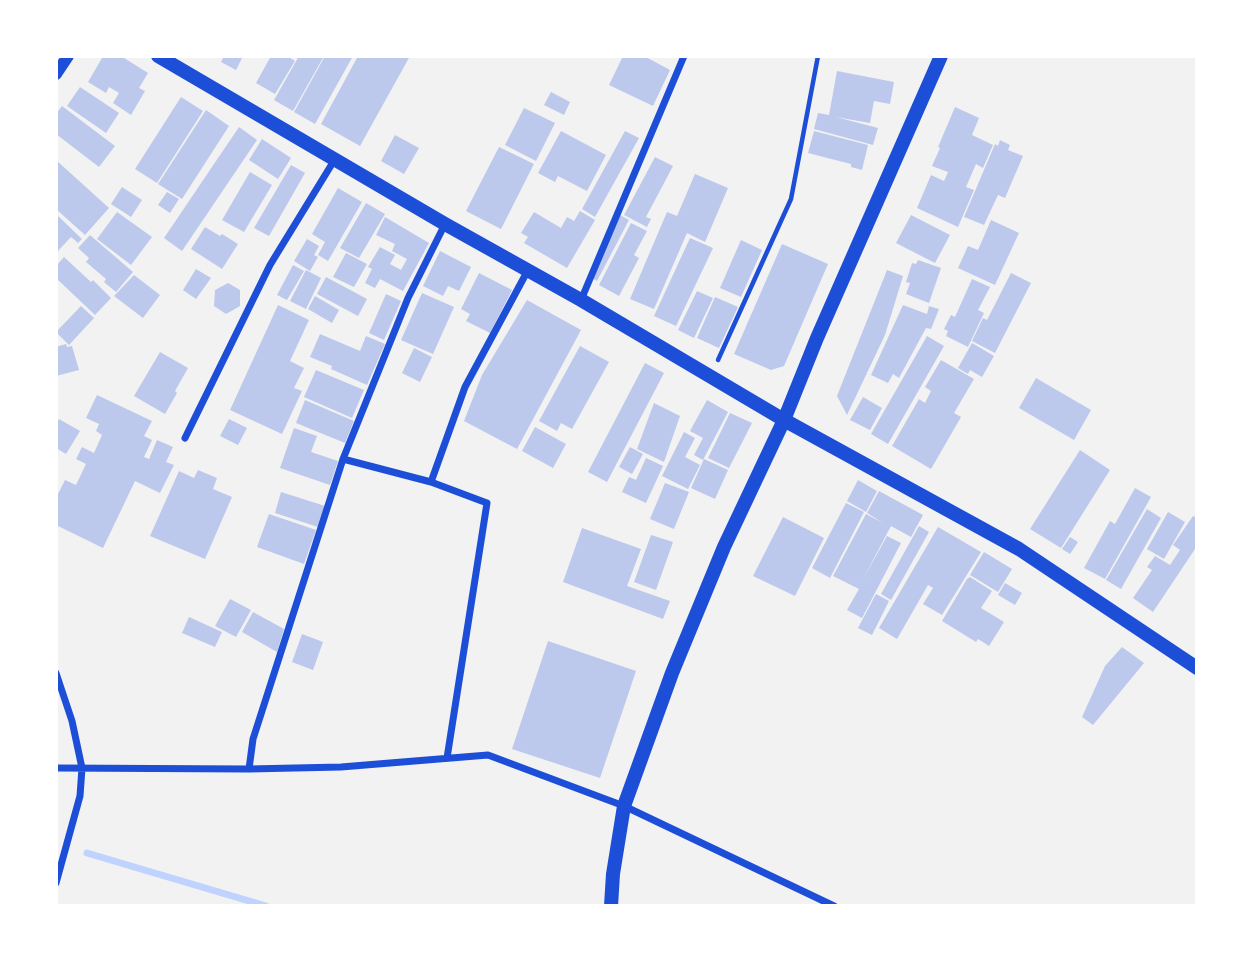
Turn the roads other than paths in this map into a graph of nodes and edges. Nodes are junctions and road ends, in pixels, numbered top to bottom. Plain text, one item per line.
1 (68, 56) edge
2 (158, 56) edge
3 (684, 56) edge
4 (941, 56) edge
5 (56, 74) edge
6 (335, 159) junction
7 (445, 224) junction
8 (528, 270) junction
9 (581, 300) junction
10 (784, 420) junction
11 (185, 438) dead end
12 (343, 459) junction
13 (431, 482) junction
14 (1197, 668) edge
15 (56, 673) edge
16 (447, 758) junction
17 (56, 768) edge
18 (82, 768) junction
19 (249, 769) junction
20 (624, 806) junction
21 (56, 883) edge
22 (611, 906) edge
23 (834, 906) edge

1 - 5 street
2 - 6 main road
3 - 9 street
4 - 10 main road
6 - 7 main road
6 - 11 street
7 - 8 main road
7 - 12 street
8 - 9 main road
8 - 13 street
9 - 10 main road
10 - 14 main road
10 - 20 main road
12 - 13 street
12 - 19 street
13 - 16 street
15 - 18 street
16 - 19 street
16 - 20 street
17 - 18 street
18 - 19 street
18 - 21 street
20 - 22 main road
20 - 23 street

